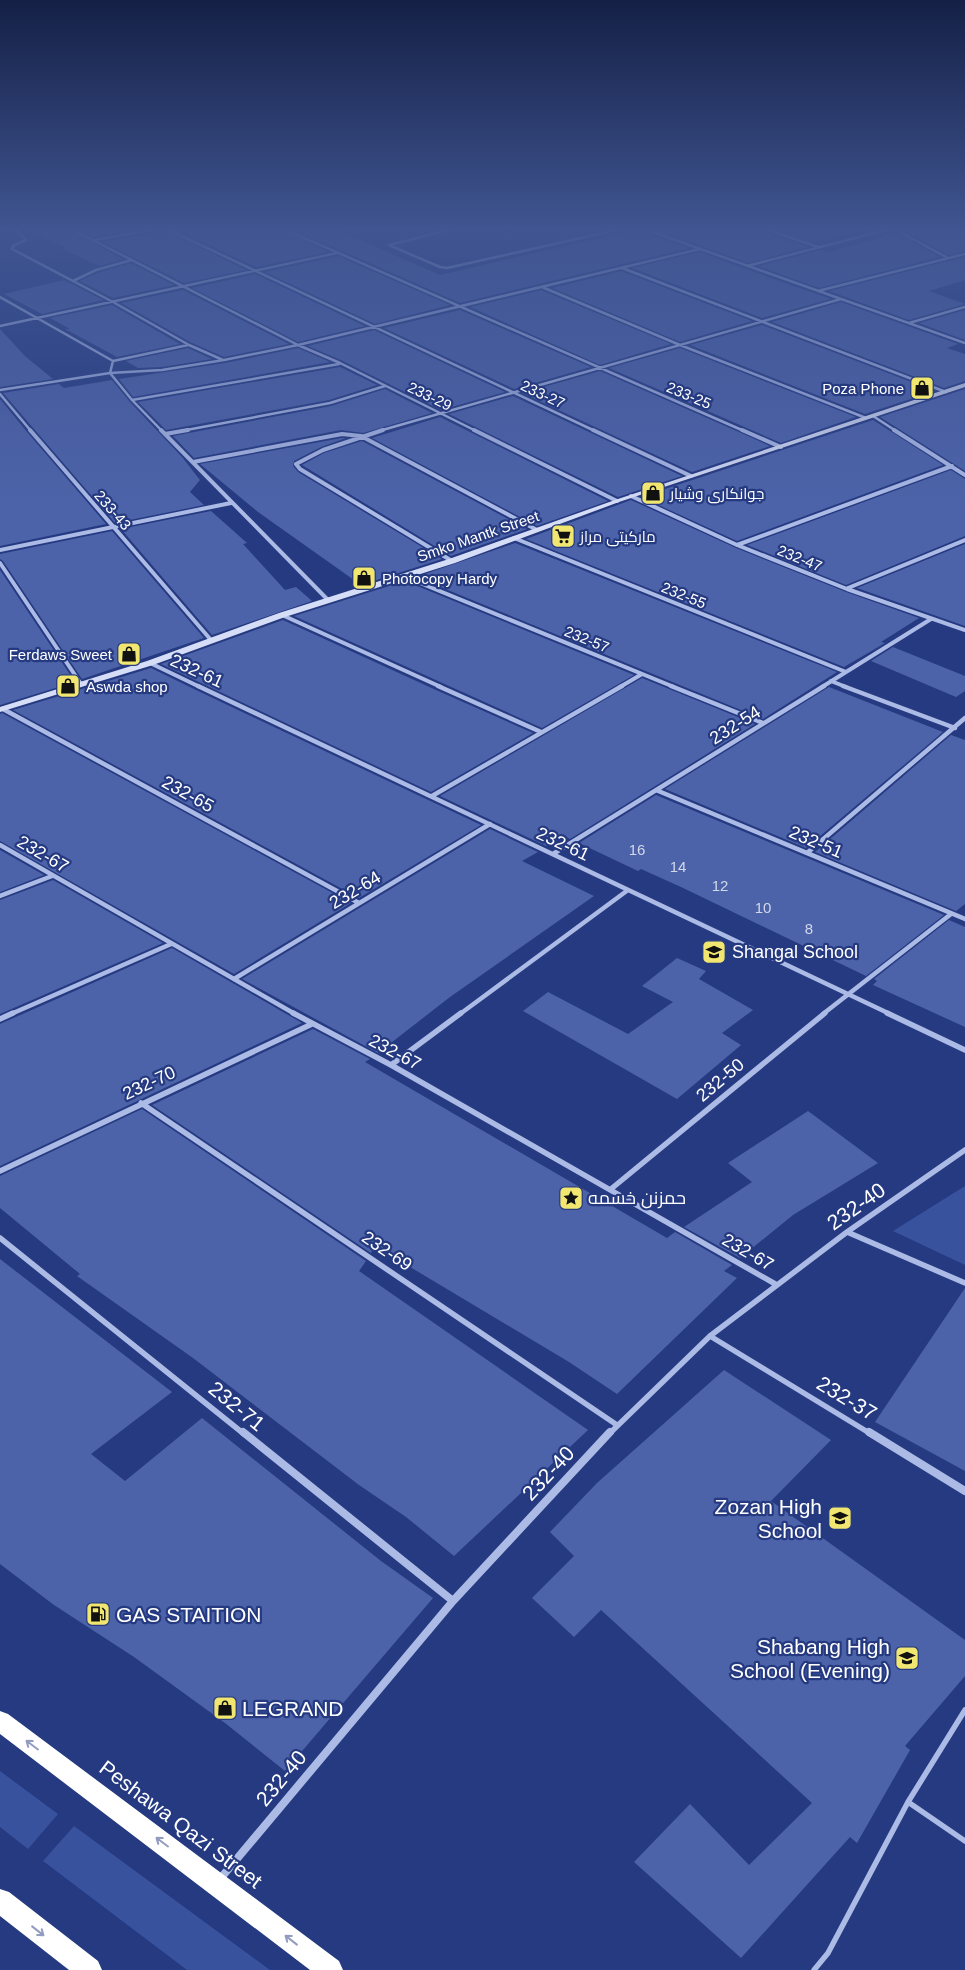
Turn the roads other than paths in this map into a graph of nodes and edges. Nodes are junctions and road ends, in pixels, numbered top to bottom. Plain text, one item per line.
1 (19, 322) edge
2 (44, 322) edge
3 (148, 322) edge
4 (254, 322) edge
5 (364, 322) edge
6 (390, 322) edge
7 (494, 322) edge
8 (626, 322) edge
9 (761, 322) joint
10 (906, 322) edge
11 (913, 322) edge
12 (909, 323) junction
13 (0, 326) edge
14 (373, 326) junction
15 (965, 343) edge
16 (189, 345) junction
17 (298, 345) junction
18 (680, 345) junction
19 (224, 360) junction
20 (113, 361) junction
21 (340, 364) junction
22 (599, 368) junction
23 (110, 374) junction
24 (965, 385) edge
25 (385, 386) junction
26 (0, 390) edge
27 (512, 392) junction
28 (946, 392) junction
29 (0, 394) edge
30 (132, 400) junction
31 (440, 413) junction
32 (870, 417) junction
33 (165, 434) junction
34 (362, 436) junction
35 (781, 447) junction
36 (193, 462) junction
37 (952, 466) junction
38 (965, 475) edge
39 (691, 476) junction
40 (631, 496) junction
41 (617, 501) junction
42 (231, 503) junction
43 (112, 527) junction
44 (537, 530) junction
45 (514, 538) junction
46 (965, 540) edge
47 (737, 545) junction
48 (0, 550) edge
49 (452, 561) junction
50 (0, 563) edge
51 (403, 576) junction
52 (847, 589) junction
53 (328, 600) junction
54 (282, 615) junction
55 (932, 619) junction
56 (965, 630) edge
57 (211, 640) junction
58 (150, 663) junction
59 (846, 672) junction
60 (642, 674) junction
61 (831, 681) junction
62 (81, 684) junction
63 (2, 710) edge
64 (964, 720) edge
65 (763, 723) junction
66 (955, 728) junction
67 (541, 732) junction
68 (656, 790) junction
69 (432, 796) junction
70 (490, 824) junction
71 (0, 845) edge
72 (807, 853) junction
73 (553, 854) junction
74 (52, 876) junction
75 (628, 890) junction
76 (0, 896) edge
77 (360, 903) junction
78 (951, 914) junction
79 (965, 919) edge
80 (171, 944) junction
81 (234, 979) junction
82 (848, 994) junction
83 (0, 1019) edge
84 (312, 1024) junction
85 (965, 1050) edge
86 (391, 1065) junction
87 (141, 1103) junction
88 (965, 1150) edge
89 (0, 1171) edge
90 (612, 1189) junction
91 (847, 1232) junction
92 (0, 1238) edge
93 (965, 1283) edge
94 (777, 1285) junction
95 (710, 1336) junction
96 (617, 1425) junction
97 (965, 1491) edge
98 (453, 1601) junction
99 (965, 1710) edge
100 (0, 1721) edge
101 (908, 1802) junction
102 (965, 1842) edge
103 (217, 1883) junction
104 (0, 1901) edge
105 (89, 1970) edge
106 (330, 1970) edge
107 (814, 1970) edge

1 - 13 street
2 - 20 street
3 - 16 street
4 - 17 street, 233-29
5 - 14 street, 233-27
6 - 14 street
7 - 22 street, 233-25
8 - 18 street
9 - 18 street
9 - 28 street
10 - 12 street
11 - 12 street
12 - 15 street
14 - 17 street
14 - 27 street, 233-27
16 - 19 street
16 - 20 street
17 - 19 street
17 - 21 street, 233-29
18 - 22 street
18 - 32 street
19 - 23 street
20 - 23 street
21 - 25 street, 233-29
21 - 30 street
22 - 27 street
22 - 35 street, 233-25
23 - 26 street
23 - 30 street
24 - 28 main road, Smko Mantk Street
25 - 31 street, 233-29
25 - 33 street
27 - 31 street
27 - 39 street, 233-27
28 - 32 main road, Smko Mantk Street
29 - 43 street, 233-43
30 - 33 street
31 - 34 street
31 - 41 street, 233-29
32 - 35 main road, Smko Mantk Street
32 - 37 street
33 - 36 street
34 - 36 street
34 - 44 street
34 - 49 street
35 - 39 main road, Smko Mantk Street
36 - 42 street
37 - 38 street
37 - 47 street
39 - 40 main road, Smko Mantk Street
40 - 41 main road, Smko Mantk Street
40 - 47 street, 232-47
41 - 44 main road, Smko Mantk Street
42 - 43 street
42 - 53 street
43 - 48 street
43 - 57 street, 233-43
44 - 45 main road, Smko Mantk Street
45 - 49 main road, Smko Mantk Street
45 - 59 street, 232-55
46 - 52 street
47 - 52 street, 232-47
49 - 51 main road, Smko Mantk Street
50 - 62 street
51 - 53 main road, Smko Mantk Street
51 - 60 street, 232-57
52 - 55 street, 232-47
53 - 54 main road, Smko Mantk Street
54 - 57 main road, Smko Mantk Street
54 - 67 street
55 - 56 street, 232-47
55 - 59 street, 232-54
57 - 58 main road, Smko Mantk Street
58 - 62 main road, Smko Mantk Street
58 - 69 street, 232-61
59 - 61 street, 232-54
60 - 65 street, 232-57
60 - 67 street
61 - 65 street, 232-54
61 - 66 street
62 - 63 main road, Smko Mantk Street
63 - 77 street, 232-65
64 - 66 street
65 - 68 street, 232-54
66 - 72 street
67 - 69 street
68 - 72 street, 232-51
68 - 73 street, 232-54
69 - 70 street, 232-61
70 - 73 street, 232-61
70 - 77 street, 232-64
71 - 74 street, 232-67
72 - 78 street, 232-51
73 - 75 street, 232-61
74 - 76 street
74 - 80 street, 232-67
75 - 82 street, 232-61
75 - 86 street
77 - 81 street, 232-64
78 - 79 street, 232-51
78 - 82 street, 232-50
80 - 81 street, 232-67
80 - 83 street
81 - 84 street, 232-67
82 - 85 street, 232-61
82 - 90 street, 232-50
84 - 86 street, 232-67
84 - 87 street, 232-70
86 - 90 street, 232-67
87 - 89 street, 232-70
87 - 96 street, 232-69
88 - 91 street, 232-40
90 - 94 street, 232-67
91 - 93 street
91 - 94 street, 232-40
92 - 98 street, 232-71
94 - 95 street, 232-40
95 - 96 street, 232-40
95 - 97 street, 232-37
96 - 98 street, 232-40
98 - 103 street, 232-40
99 - 101 lane
103 -> 100 highway, Peshawa Qazi Street
101 - 102 lane
101 - 107 lane
106 -> 103 highway, Peshawa Qazi Street
104 -> 105 highway

